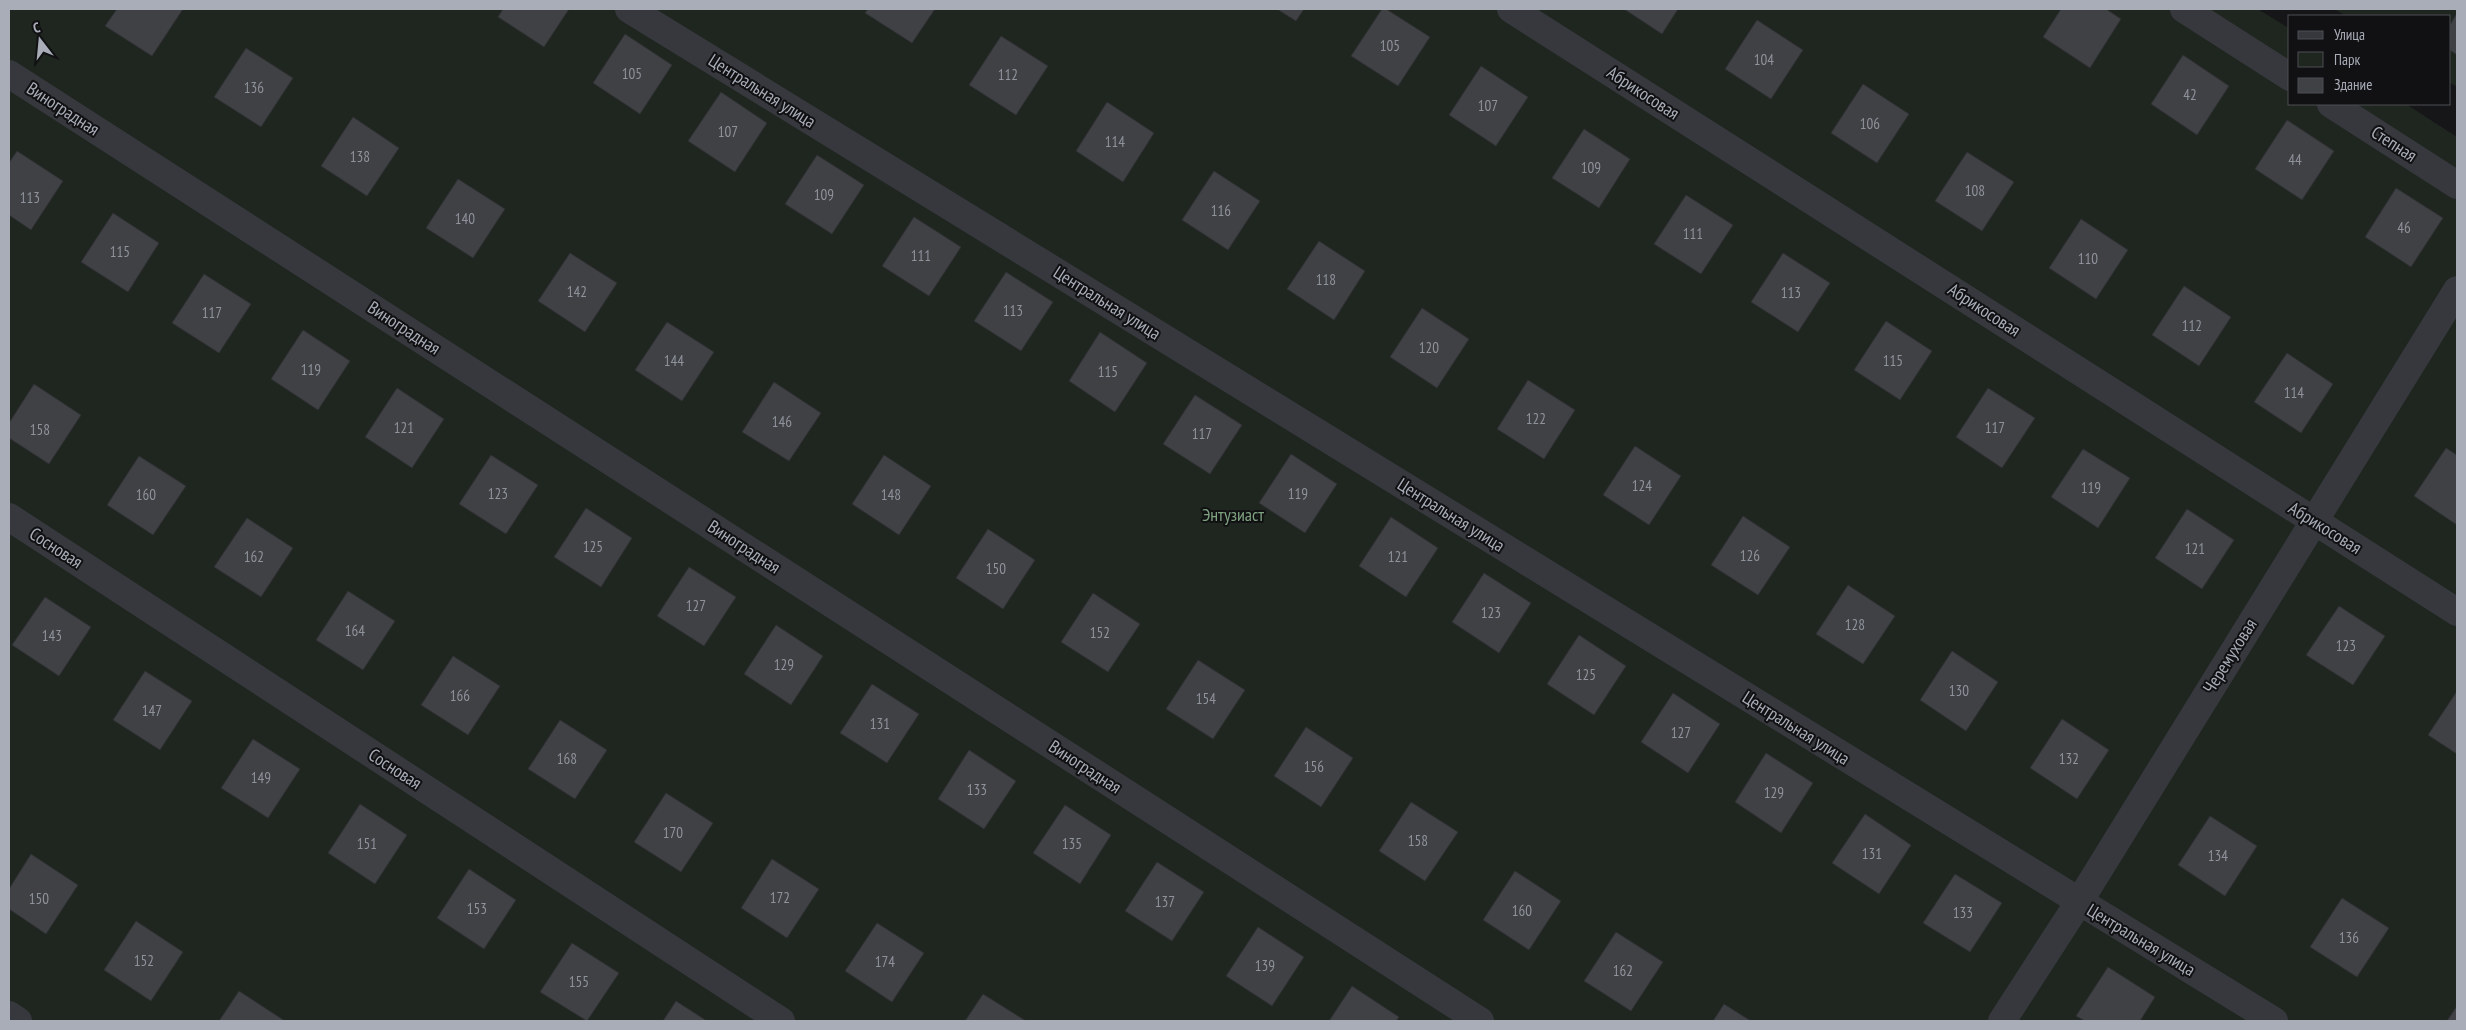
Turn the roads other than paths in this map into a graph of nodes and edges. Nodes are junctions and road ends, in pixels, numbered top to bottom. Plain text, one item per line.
1 (629, 9) edge
2 (1511, 9) edge
3 (2184, 9) edge
4 (9, 74) edge
5 (2288, 76) edge
6 (2334, 105) edge
7 (2457, 185) edge
8 (2457, 290) edge
9 (9, 517) edge
10 (2313, 520) junction
11 (2457, 612) edge
12 (2079, 902) junction
13 (9, 1015) edge
14 (18, 1021) edge
15 (781, 1021) edge
16 (1480, 1021) edge
17 (2002, 1021) edge
18 (2274, 1021) edge

1 - 12 street, Центральная улица
2 - 10 street, Абрикосовая
3 - 5 street
4 - 16 street, Виноградная
6 - 7 street, Степная
8 - 10 street, Черемуховая
9 - 15 street, Сосновая
10 - 11 street, Абрикосовая
10 - 12 street, Черемуховая
12 - 17 street, Черемуховая
12 - 18 street, Центральная улица
13 - 14 street

